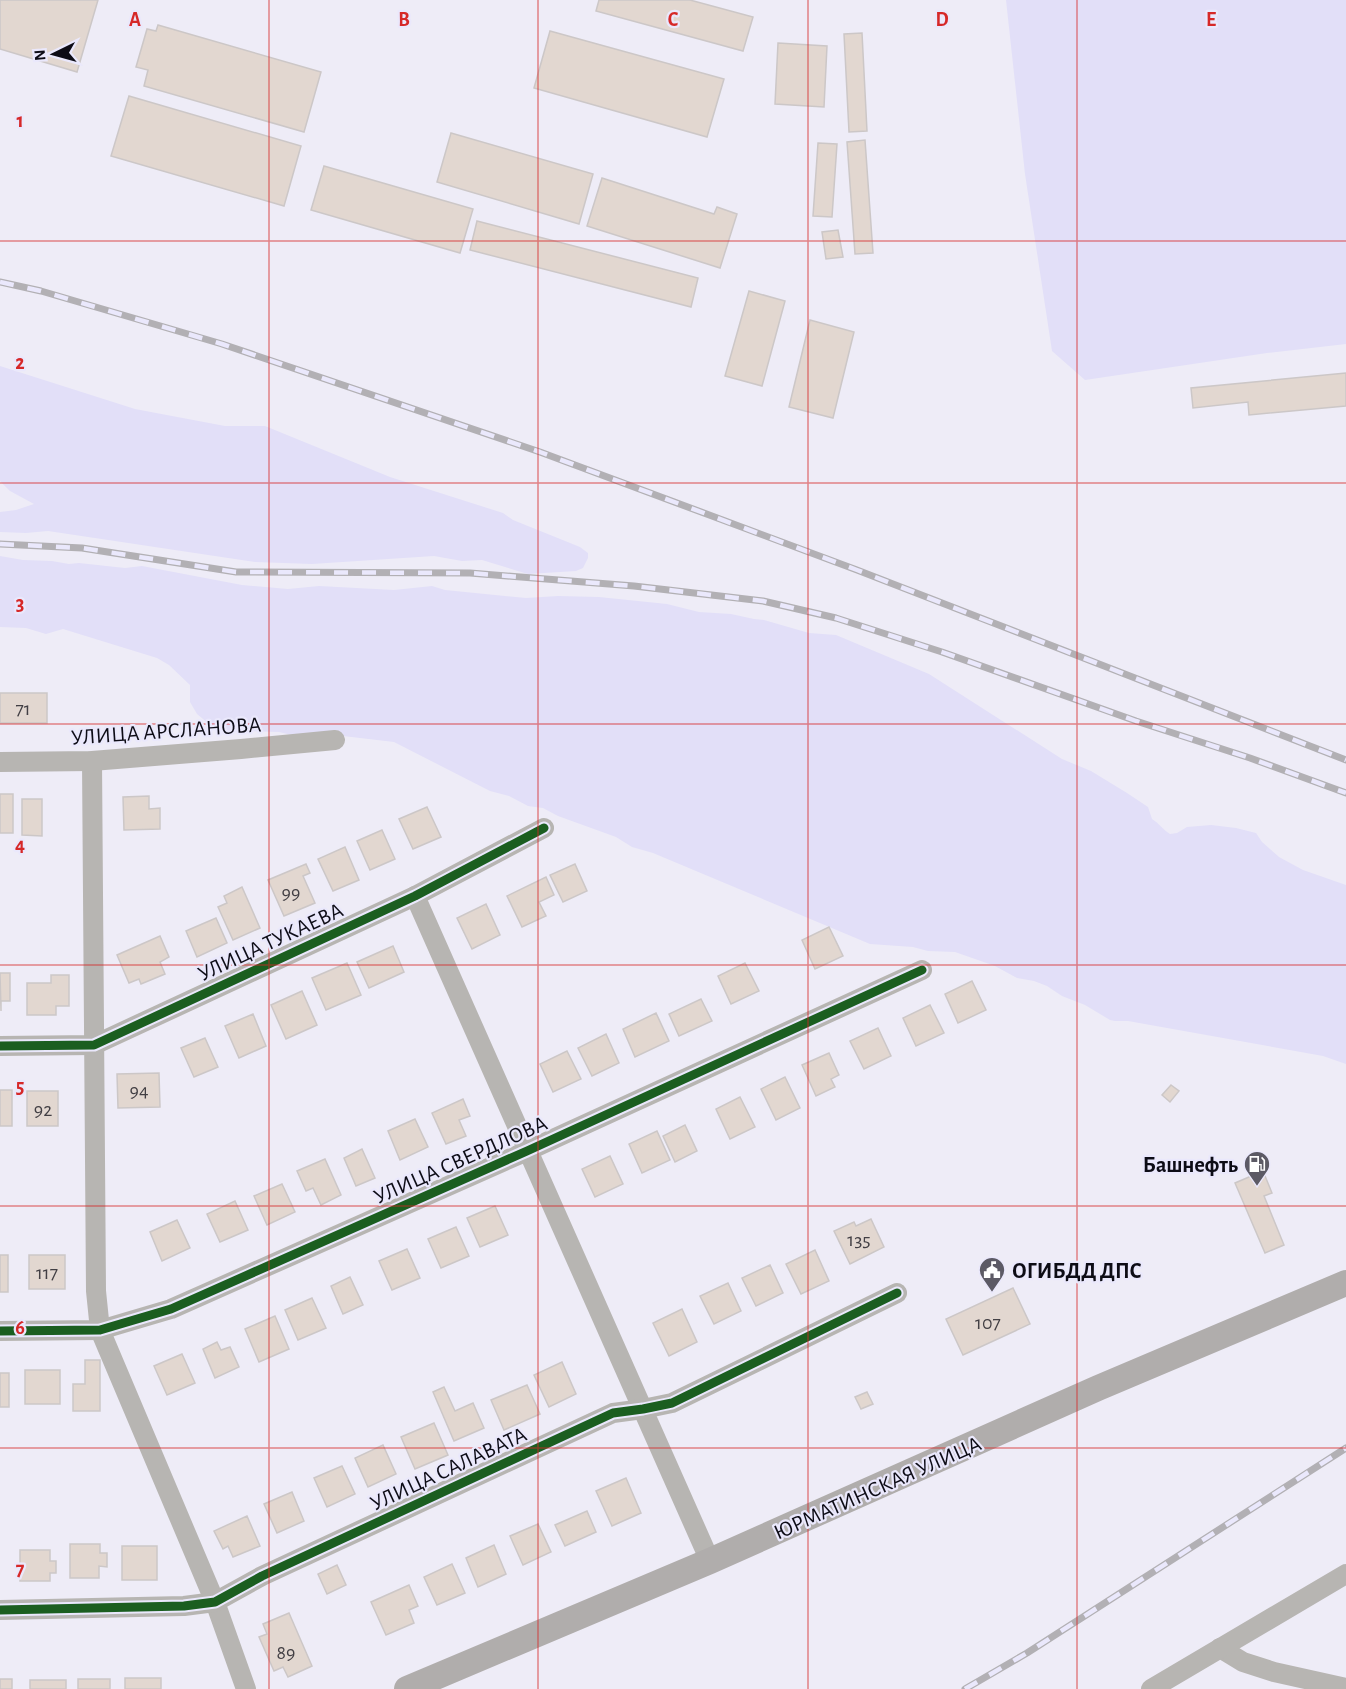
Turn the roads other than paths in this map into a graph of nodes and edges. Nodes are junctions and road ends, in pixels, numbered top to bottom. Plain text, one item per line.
1 (335, 740) dead end
2 (92, 761) junction
3 (0, 762) edge
4 (544, 828) dead end
5 (415, 896) junction
6 (922, 970) dead end
7 (94, 1045) junction
8 (0, 1046) edge
9 (527, 1151) junction
10 (1346, 1283) edge
11 (897, 1293) dead end
12 (100, 1330) junction
13 (0, 1331) edge
14 (643, 1409) junction
15 (710, 1561) junction
16 (1346, 1574) edge
17 (215, 1602) junction
18 (0, 1610) edge
19 (1220, 1648) junction
20 (1346, 1688) edge
21 (246, 1689) edge
22 (408, 1689) edge
23 (1151, 1689) edge

1 - 2 street, УЛИЦА АРСЛАНОВА
2 - 3 street, УЛИЦА АРСЛАНОВА
2 - 7 street
4 - 5 street, УЛИЦА ТУКАЕВА
5 - 7 street, УЛИЦА ТУКАЕВА
5 - 9 street
6 - 9 street, УЛИЦА СВЕРДЛОВА
7 - 8 street, УЛИЦА ТУКАЕВА
7 - 12 street
9 - 12 street, УЛИЦА СВЕРДЛОВА
9 - 14 street
10 - 15 main road, ЮРМАТИНСКАЯ УЛИЦА
11 - 14 street, УЛИЦА САЛАВАТА
12 - 13 street, УЛИЦА СВЕРДЛОВА
12 - 17 street
14 - 15 street
14 - 17 street, УЛИЦА САЛАВАТА
15 - 22 main road, ЮРМАТИНСКАЯ УЛИЦА
16 - 19 street
17 - 18 street, УЛИЦА САЛАВАТА
17 - 21 street
19 - 20 street
19 - 23 street

